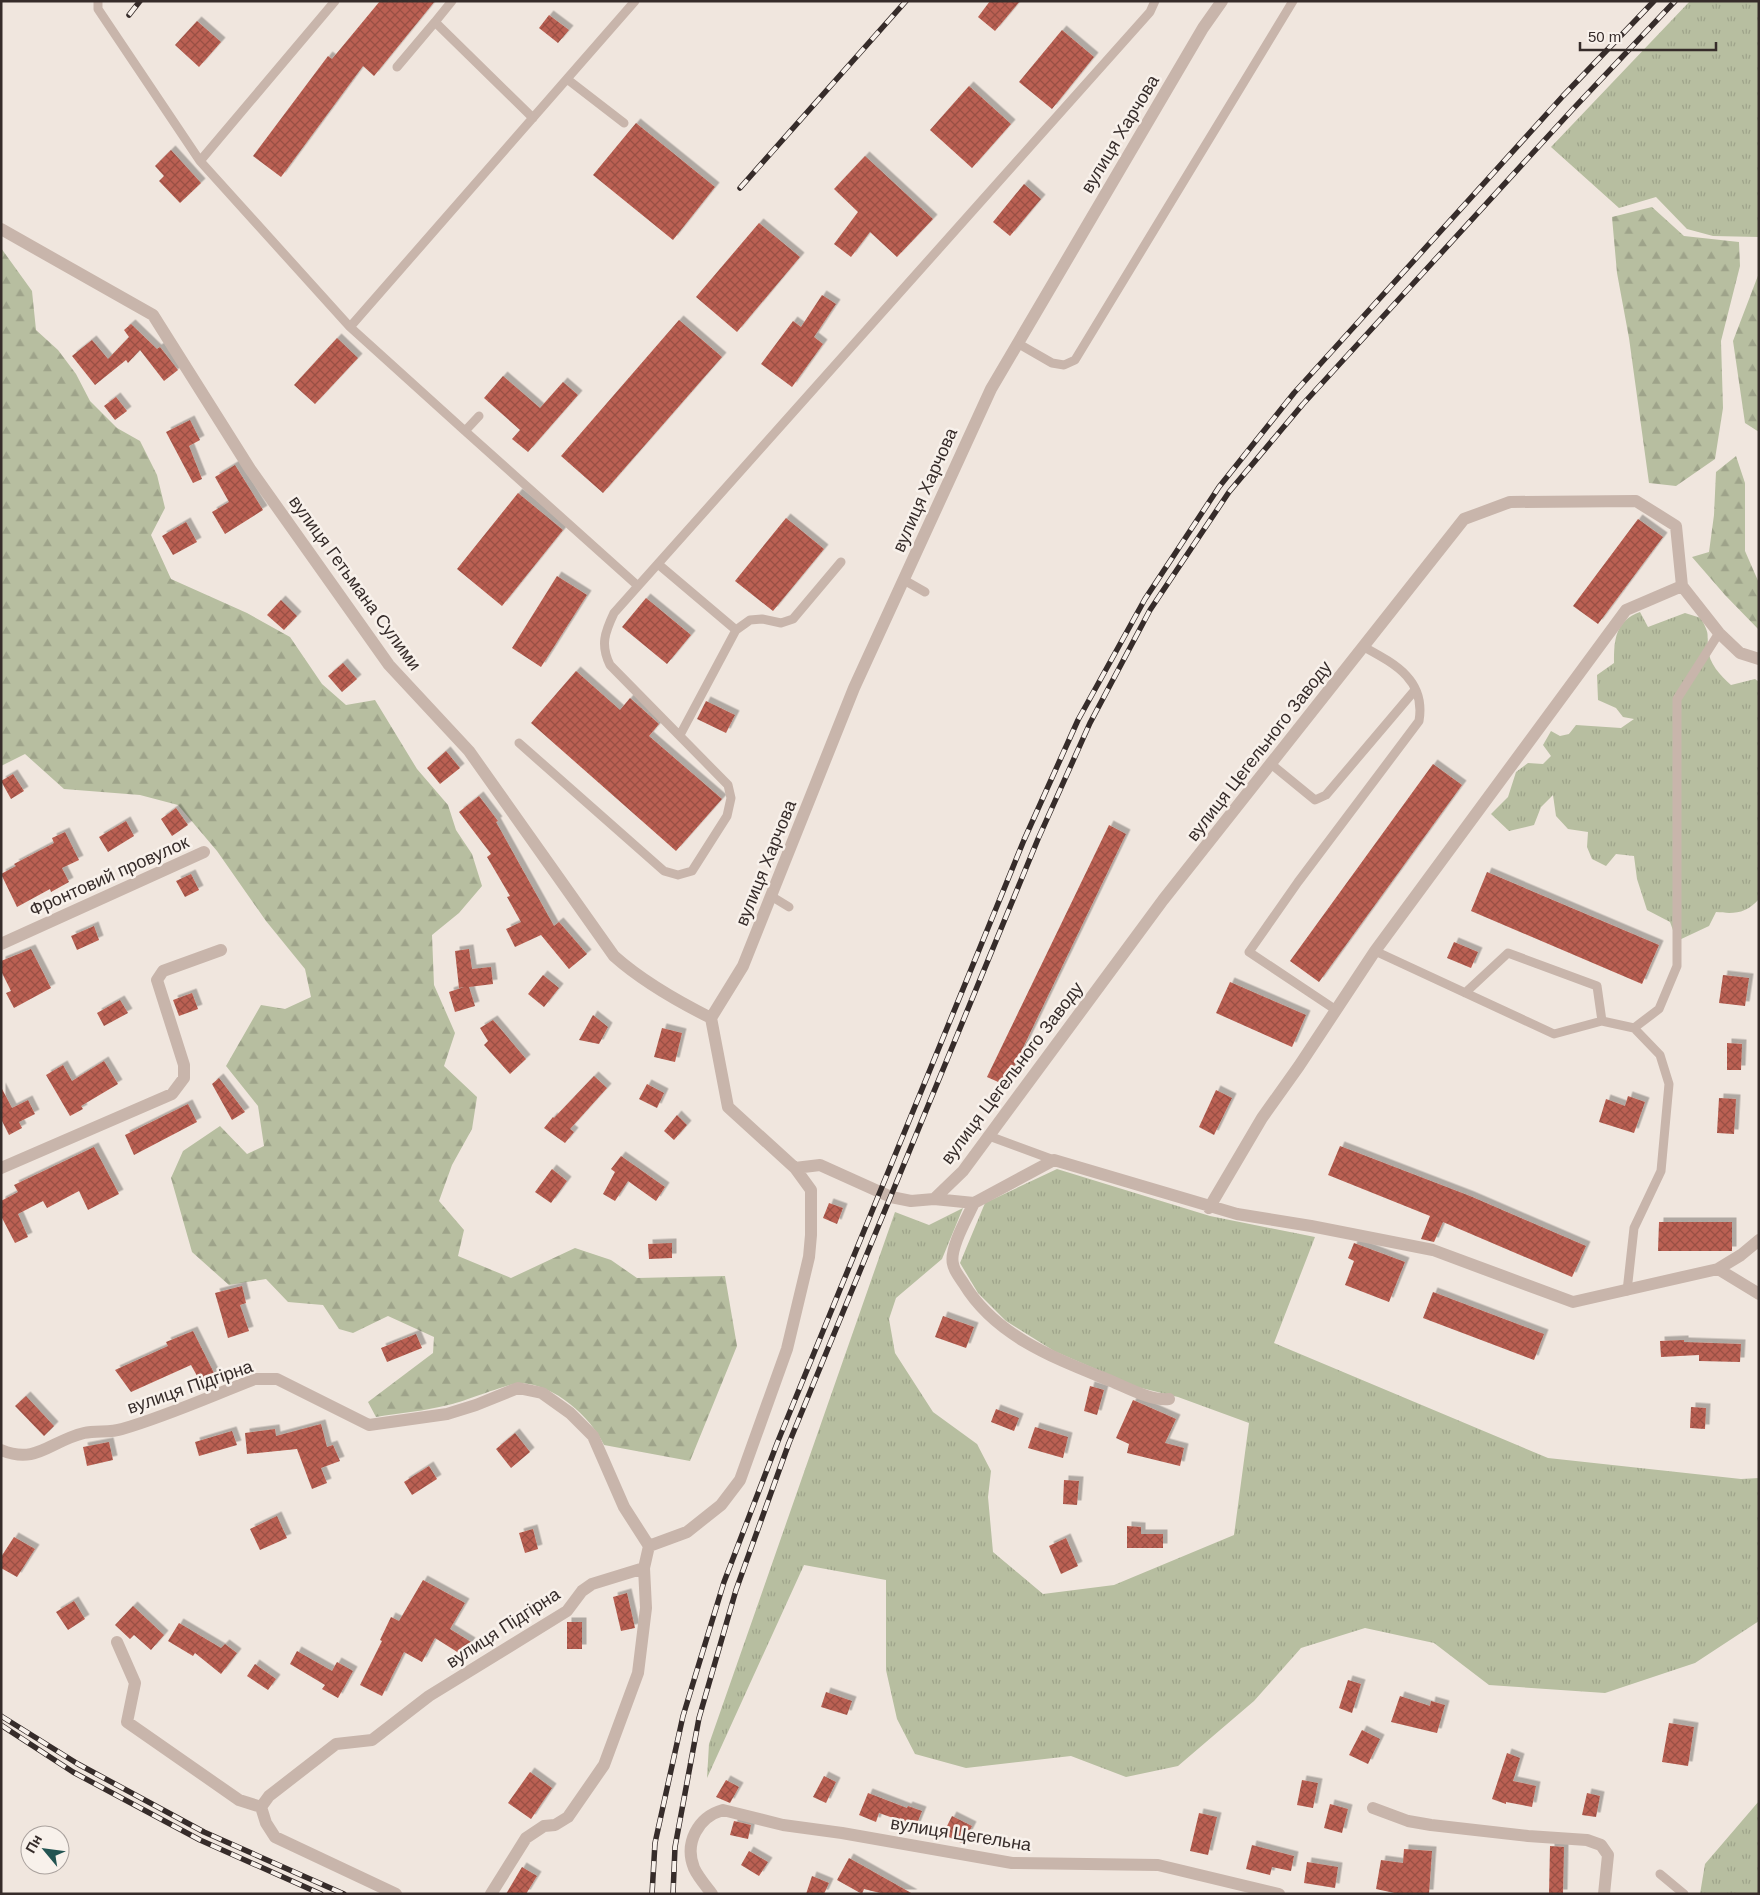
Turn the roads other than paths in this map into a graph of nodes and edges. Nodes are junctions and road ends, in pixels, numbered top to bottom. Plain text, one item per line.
1 (98, 1) edge
2 (335, 1) edge
3 (452, 1) edge
4 (635, 1) edge
5 (1155, 1) edge
6 (1222, 1) edge
7 (1292, 1) edge
8 (435, 22) junction
9 (397, 67) dead end
10 (567, 78) junction
11 (533, 118) junction
12 (624, 123) dead end
13 (200, 161) junction
14 (1, 229) edge
15 (350, 327) junction
16 (1017, 343) junction
17 (480, 416) dead end
18 (465, 431) junction
19 (841, 562) dead end
20 (658, 564) junction
21 (904, 580) junction
22 (638, 586) junction
23 (1682, 586) junction
24 (925, 592) dead end
25 (736, 630) junction
26 (1719, 633) junction
27 (1364, 647) junction
28 (1759, 658) edge
29 (1416, 690) junction
30 (680, 735) junction
31 (519, 743) dead end
32 (1271, 764) junction
33 (204, 852) dead end
34 (771, 896) junction
35 (789, 907) dead end
36 (1, 944) edge
37 (221, 950) dead end
38 (1375, 951) junction
39 (1466, 993) junction
40 (1336, 1010) junction
41 (711, 1018) junction
42 (1602, 1021) junction
43 (1634, 1028) junction
44 (988, 1136) junction
45 (1054, 1160) junction
46 (1, 1168) edge
47 (795, 1168) junction
48 (934, 1199) junction
49 (974, 1203) junction
50 (1209, 1208) junction
51 (1759, 1240) edge
52 (1718, 1269) junction
53 (1627, 1291) junction
54 (1759, 1294) edge
55 (1169, 1399) dead end
56 (1, 1450) edge
57 (649, 1546) junction
58 (644, 1568) junction
59 (117, 1642) dead end
60 (261, 1807) junction
61 (1373, 1808) dead end
62 (1660, 1874) dead end
63 (396, 1894) edge
64 (492, 1894) edge
65 (712, 1894) edge
66 (1279, 1894) edge
67 (1604, 1894) edge
68 (1684, 1894) edge

1 - 13 lane
2 - 13 lane
3 - 8 lane
4 - 10 lane
5 - 20 lane
6 - 16 street, вулиця Харчова
7 - 16 lane
8 - 9 lane
8 - 11 lane
10 - 11 lane
10 - 12 lane
11 - 15 lane
13 - 15 lane
14 - 41 street, вулиця Гетьмана Сулими
15 - 18 lane
16 - 21 street, вулиця Харчова
17 - 18 lane
18 - 22 lane
19 - 25 lane
20 - 22 lane
20 - 25 lane
21 - 24 lane
21 - 34 street, вулиця Харчова
22 - 30 lane
23 - 26 street
23 - 27 street, вулиця Цегельного Заводу
23 - 38 street
25 - 30 lane
26 - 28 street
26 - 43 lane
27 - 29 lane
27 - 32 street, вулиця Цегельного Заводу
29 - 32 lane
29 - 40 lane
30 - 31 lane
32 - 44 street, вулиця Цегельного Заводу
33 - 36 street, Фронтовий провулок
34 - 35 lane
34 - 41 street, вулиця Харчова
37 - 46 street
38 - 39 lane
38 - 40 street
39 - 42 lane
39 - 42 lane
40 - 50 street
41 - 47 street
42 - 43 lane
43 - 53 lane
44 - 45 lane
44 - 48 street, вулиця Цегельного Заводу
45 - 49 street
45 - 50 street
47 - 48 street
47 - 57 street
48 - 49 street
49 - 55 street
50 - 53 street
51 - 52 street
52 - 53 street
52 - 54 street
56 - 57 street, вулиця Підгірна
57 - 58 street
58 - 60 street, вулиця Підгірна
58 - 64 street
59 - 60 street
60 - 63 street
61 - 67 street
62 - 68 lane
65 - 66 street, вулиця Цегельна

